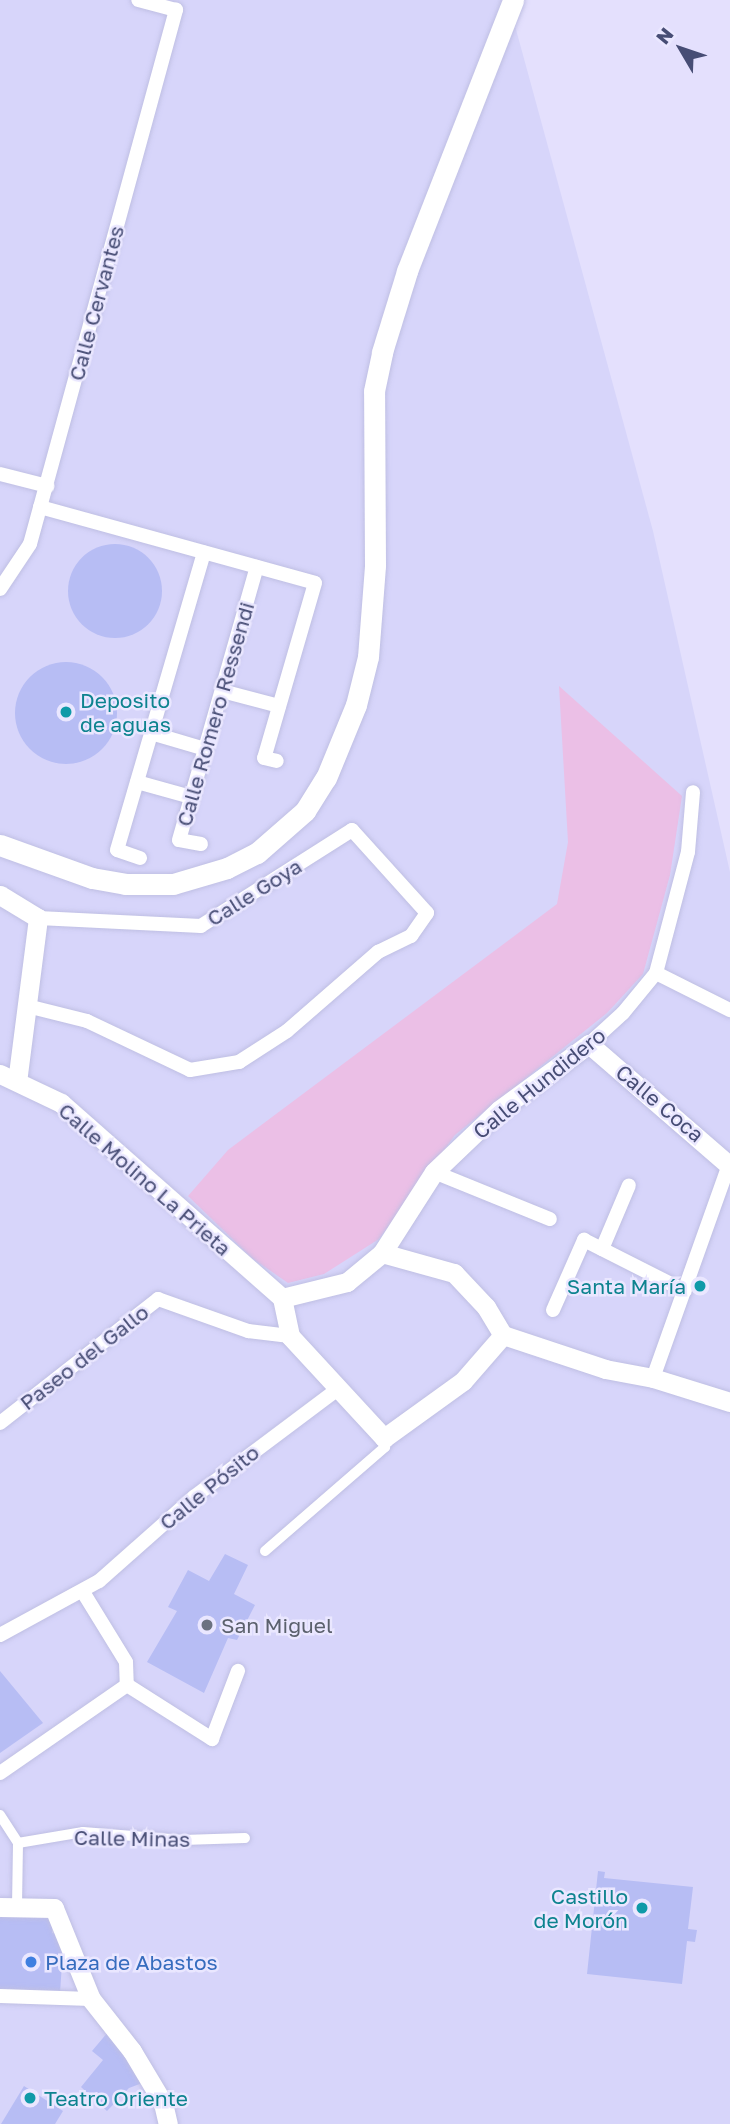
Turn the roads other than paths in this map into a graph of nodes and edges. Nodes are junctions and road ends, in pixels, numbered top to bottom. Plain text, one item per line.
1 (138, 0) edge
2 (513, 0) edge
3 (158, 3) edge
4 (0, 474) edge
5 (47, 486) junction
6 (40, 507) junction
7 (204, 552) junction
8 (257, 567) junction
9 (0, 589) edge
10 (222, 691) junction
11 (279, 706) junction
12 (151, 733) junction
13 (205, 749) junction
14 (277, 761) dead end
15 (137, 782) junction
16 (693, 792) dead end
17 (191, 797) junction
18 (201, 844) dead end
19 (0, 845) edge
20 (140, 858) dead end
21 (0, 895) edge
22 (38, 918) junction
23 (656, 973) junction
24 (27, 1006) junction
25 (730, 1010) edge
26 (589, 1044) junction
27 (8, 1078) edge
28 (729, 1165) edge
29 (434, 1172) junction
30 (629, 1185) dead end
31 (550, 1219) dead end
32 (602, 1249) junction
33 (382, 1253) junction
34 (685, 1291) junction
35 (282, 1298) junction
36 (553, 1310) dead end
37 (503, 1335) junction
38 (290, 1336) junction
39 (653, 1378) junction
40 (339, 1388) junction
41 (730, 1402) edge
42 (0, 1423) edge
43 (384, 1438) junction
44 (265, 1551) dead end
45 (83, 1592) junction
46 (0, 1636) edge
47 (238, 1671) dead end
48 (127, 1685) junction
49 (0, 1773) edge
50 (0, 1815) edge
51 (246, 1838) dead end
52 (18, 1843) junction
53 (8, 1907) edge
54 (0, 1997) edge
55 (91, 1999) junction
56 (168, 2124) edge

1 - 3 street
2 - 19 main road
3 - 5 street, Calle Cervantes
4 - 5 street
5 - 6 street, Calle Cervantes
6 - 7 street
6 - 9 street, Calle Cervantes
7 - 8 street
7 - 12 street
8 - 10 street, Calle Romero Ressendi
8 - 11 street
10 - 11 street
10 - 13 street, Calle Romero Ressendi
11 - 14 street
12 - 13 street
12 - 15 street
13 - 17 street, Calle Romero Ressendi
15 - 17 street
15 - 20 street
16 - 23 street, Calle Hundidero
17 - 18 street, Calle Romero Ressendi
21 - 22 street, Calle Goya
22 - 24 street
22 - 24 street, Calle Goya
23 - 25 street
23 - 26 street, Calle Hundidero
24 - 27 street
26 - 28 street, Calle Coca
26 - 29 street, Calle Hundidero
27 - 35 street, Calle Molino La Prieta
28 - 34 street
29 - 31 street
29 - 33 street, Calle Hundidero
30 - 32 street
32 - 34 street
32 - 36 street
33 - 35 street, Calle Hundidero
33 - 37 street
34 - 39 street
35 - 38 street
37 - 39 street
37 - 43 street
38 - 40 street
38 - 42 street, Paseo del Gallo
39 - 41 street
40 - 43 street
40 - 45 street, Calle Pósito
43 - 44 street
45 - 46 street, Calle Pósito
45 - 48 street
47 - 48 street
48 - 49 street
50 - 52 street
51 - 52 street, Calle Minas
52 - 53 street
53 - 55 street
54 - 55 street
55 - 56 street

